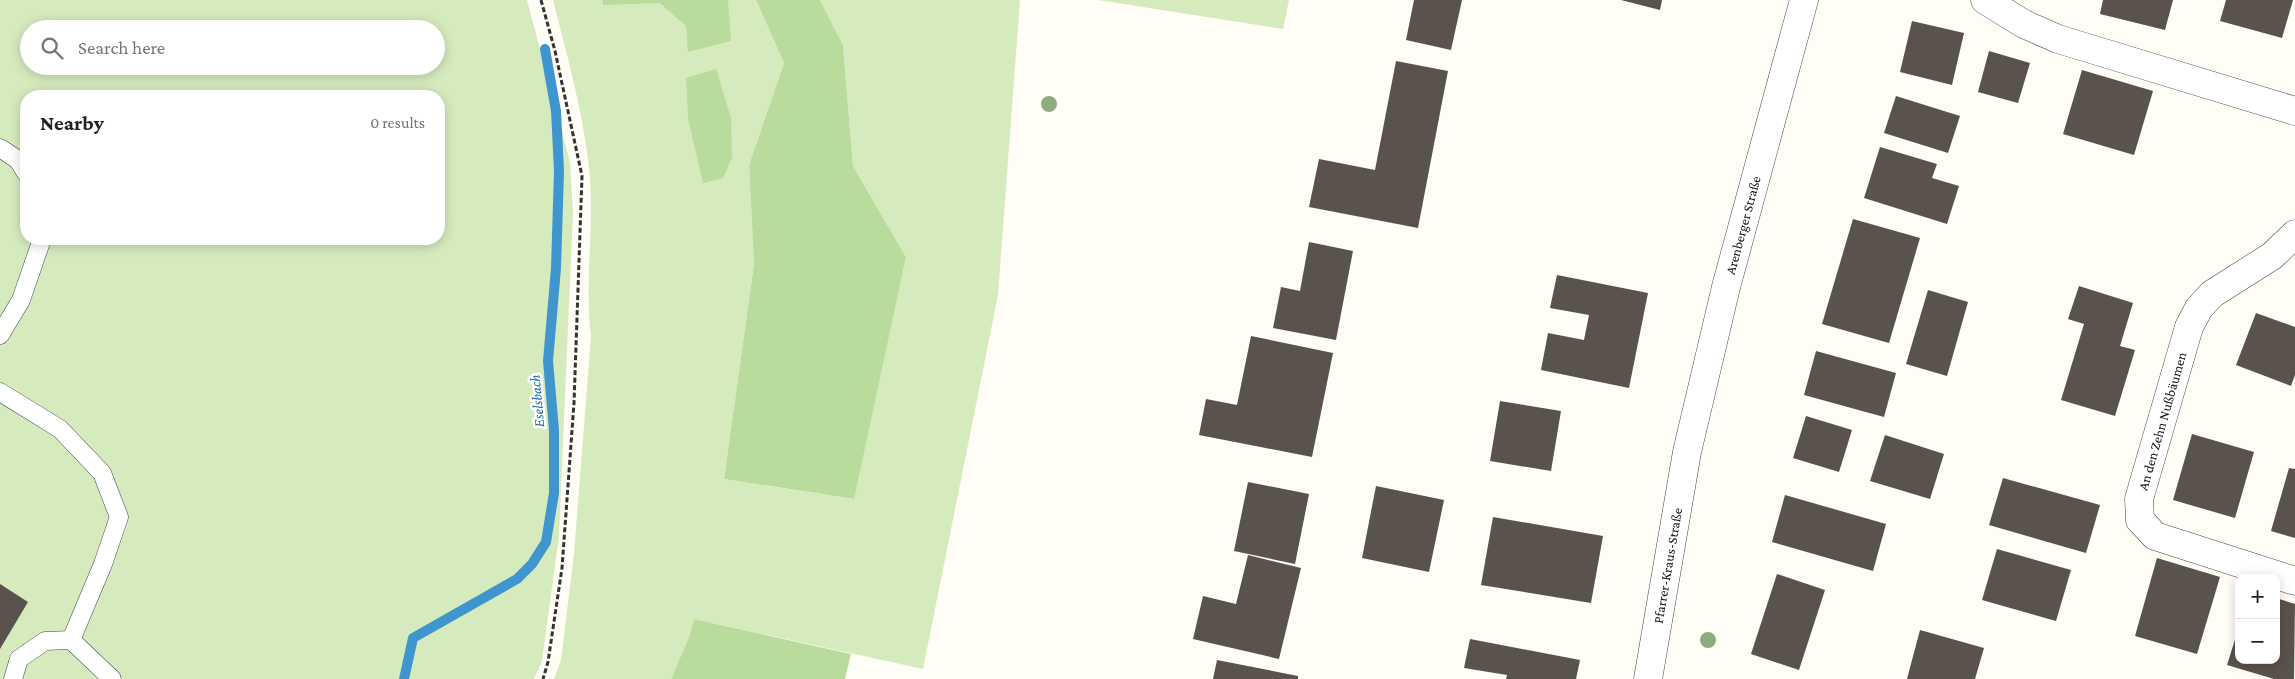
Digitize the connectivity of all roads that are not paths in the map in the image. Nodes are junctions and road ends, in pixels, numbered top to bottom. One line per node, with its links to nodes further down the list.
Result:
1 (1804, 0): 10 (street, Arenberger Straße)
2 (1985, 0): 3 (street)
3 (2295, 111)
4 (0, 148): 5 (lane)
5 (20, 163)
6 (2294, 239): 11 (street, An den Zehn Nußbäumen)
7 (40, 245): 8 (lane)
8 (0, 335)
9 (0, 392): 12 (lane)
10 (1687, 452): 15 (street, Pfarrer-Kraus-Straße)
11 (2295, 581)
12 (71, 640): 13 (lane); 14 (lane)
13 (13, 679)
14 (112, 679)
15 (1648, 679)

